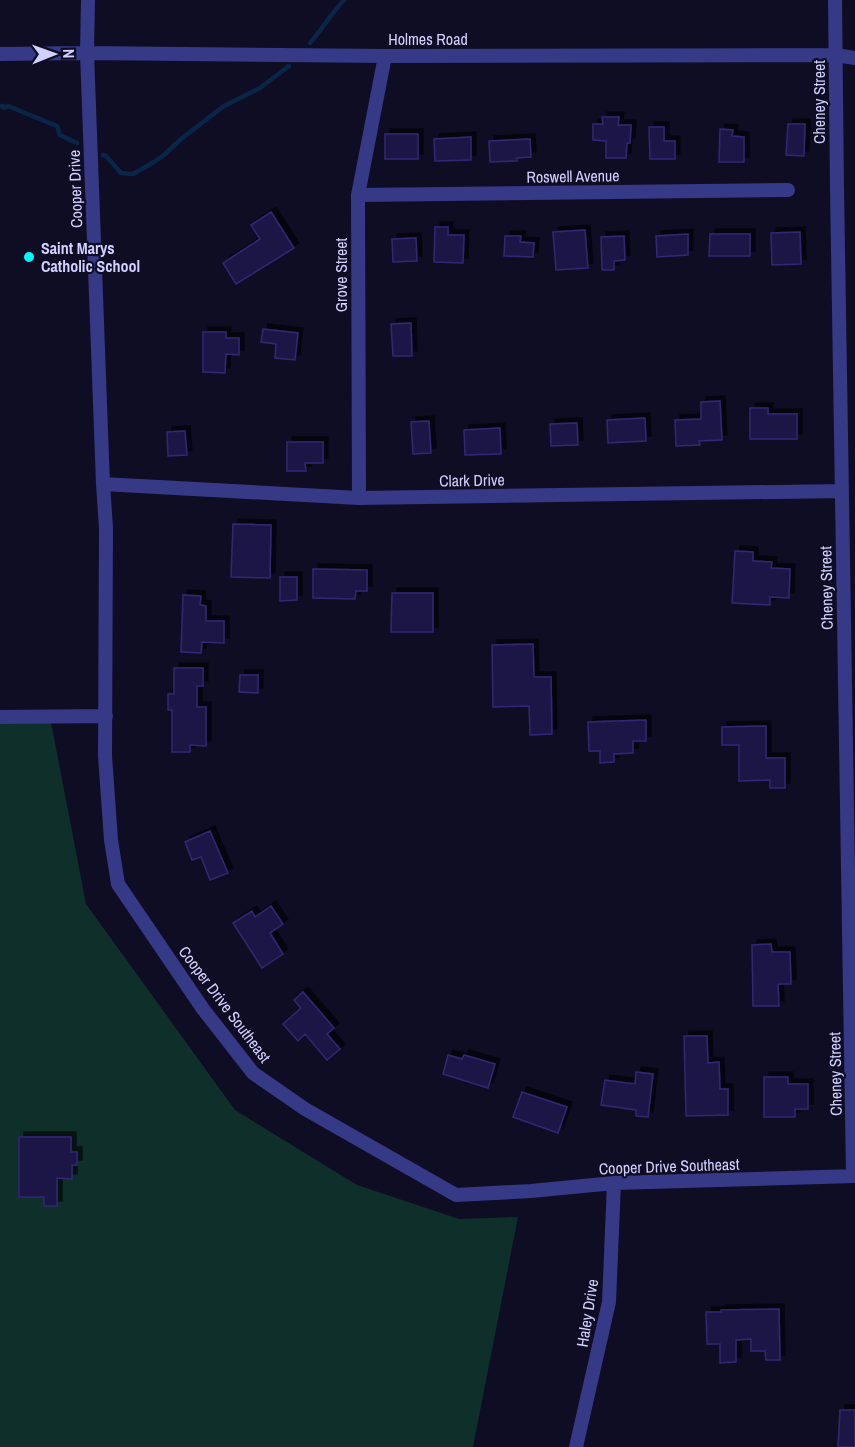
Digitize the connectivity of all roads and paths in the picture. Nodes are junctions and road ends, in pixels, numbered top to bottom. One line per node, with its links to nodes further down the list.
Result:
1 (88, 0): 3 (street, Cooper Drive)
2 (835, 0): 5 (street, Cheney Street)
3 (87, 53): 4 (street, Holmes Road); 6 (street, Holmes Road); 10 (street, Cooper Drive)
4 (0, 54)
5 (836, 55): 6 (street, Holmes Road); 7 (street, Holmes Road); 11 (street, Cheney Street)
6 (385, 56): 9 (street, Grove Street)
7 (855, 58)
8 (788, 190): 9 (street, Roswell Avenue)
9 (357, 195): 12 (street, Grove Street)
10 (103, 484): 12 (street, Clark Drive); 13 (street, Cooper Drive Southeast)
11 (841, 491): 12 (street, Clark Drive); 15 (street, Cheney Street)
12 (359, 498)
13 (106, 716): 14 (street); 16 (street, Cooper Drive Southeast)
14 (0, 717)
15 (854, 1176): 16 (street, Cooper Drive Southeast)
16 (614, 1183): 17 (street, Haley Drive)
17 (576, 1447)

